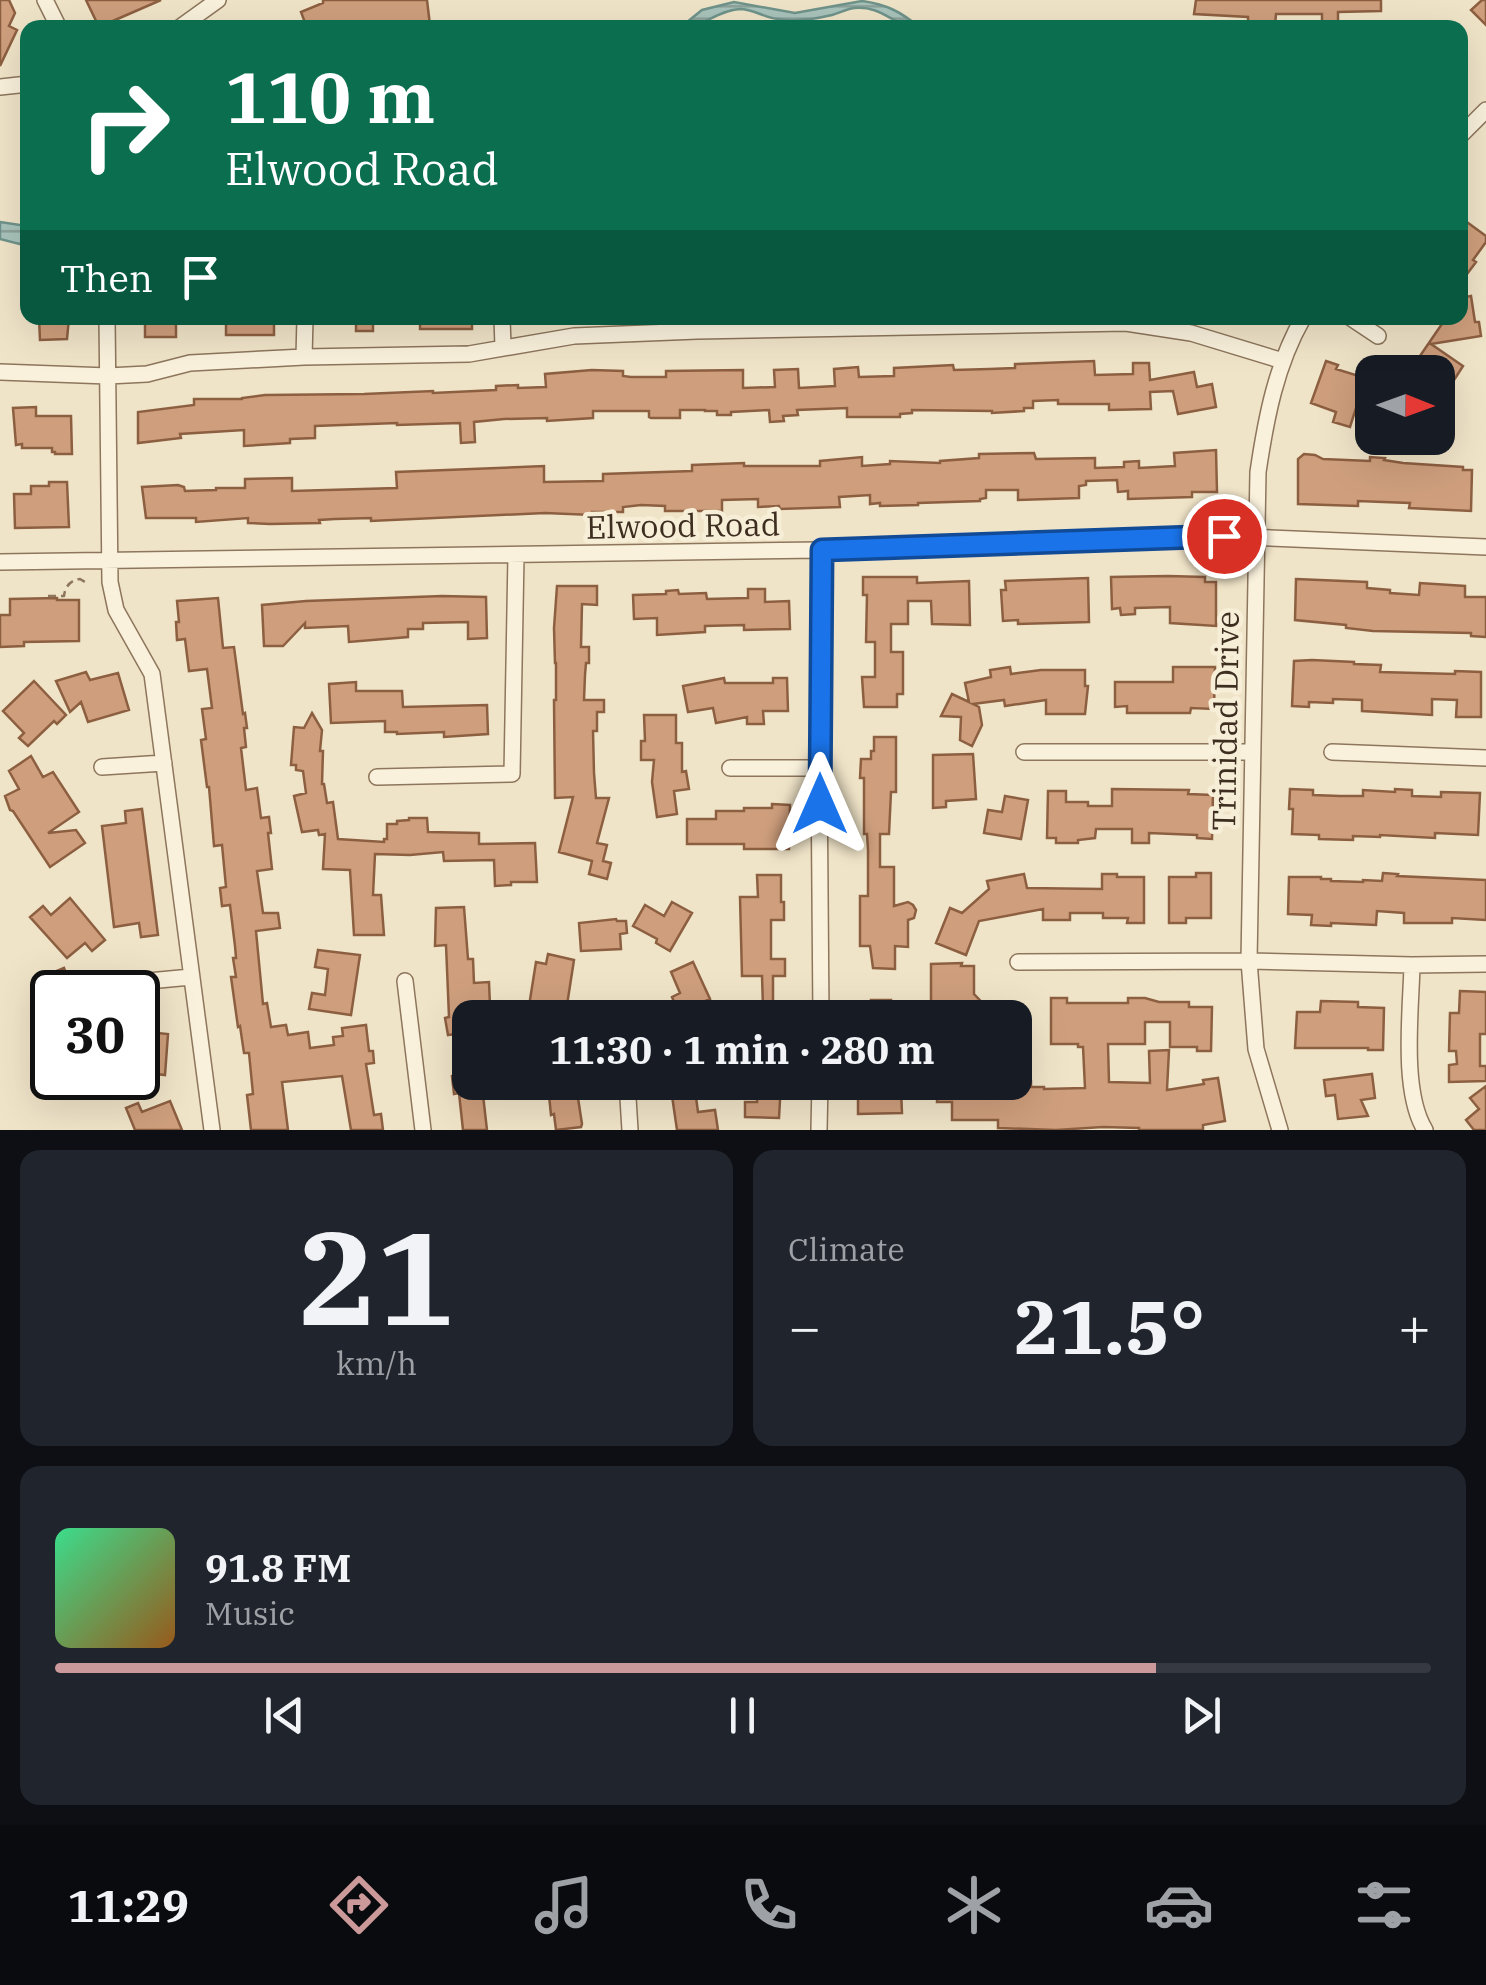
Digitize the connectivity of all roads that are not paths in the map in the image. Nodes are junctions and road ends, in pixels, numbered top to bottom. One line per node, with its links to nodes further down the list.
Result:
1 (218, 0): 2 (street)
2 (190, 20)
3 (1486, 110): 4 (street)
4 (1468, 128)
5 (107, 325): 17 (street)
6 (305, 325): 14 (street)
7 (502, 325): 13 (street)
8 (687, 325): 13 (street)
9 (1151, 325): 15 (street)
10 (1300, 325): 15 (street, Trinidad Drive)
11 (1361, 325): 12 (street)
12 (1378, 336)
13 (503, 347): 14 (street)
14 (304, 357): 17 (street)
15 (1283, 361): 18 (street, Trinidad Drive)
16 (0, 372): 17 (street)
17 (108, 376): 22 (street)
18 (1257, 539): 19 (street, Elwood Road); 20 (street, Elwood Road); 25 (street, Trinidad Drive)
19 (1486, 547)
20 (822, 550): 21 (street, Elwood Road); 31 (street)
21 (516, 555): 22 (street, Elwood Road); 32 (street)
22 (110, 560): 23 (street, Elwood Road); 28 (street)
23 (0, 562)
24 (1024, 752): 25 (street)
25 (1253, 752): 33 (street, Trinidad Drive)
26 (1332, 752): 27 (street)
27 (1486, 758)
28 (164, 762): 29 (street); 37 (street)
29 (102, 767)
30 (730, 768): 31 (street)
31 (820, 768): 40 (street)
32 (376, 777)
33 (1249, 960): 34 (street); 36 (street); 47 (street, Trinidad Drive)
34 (1018, 962)
35 (1486, 964): 36 (street)
36 (1412, 965): 48 (street)
37 (190, 977): 38 (street); 43 (street)
38 (160, 980)
39 (405, 982): 44 (street)
40 (821, 1000)
41 (628, 1100): 45 (street)
42 (820, 1100): 46 (street)
43 (212, 1130)
44 (423, 1130)
45 (630, 1130)
46 (819, 1130)
47 (1280, 1130)
48 (1425, 1130)

